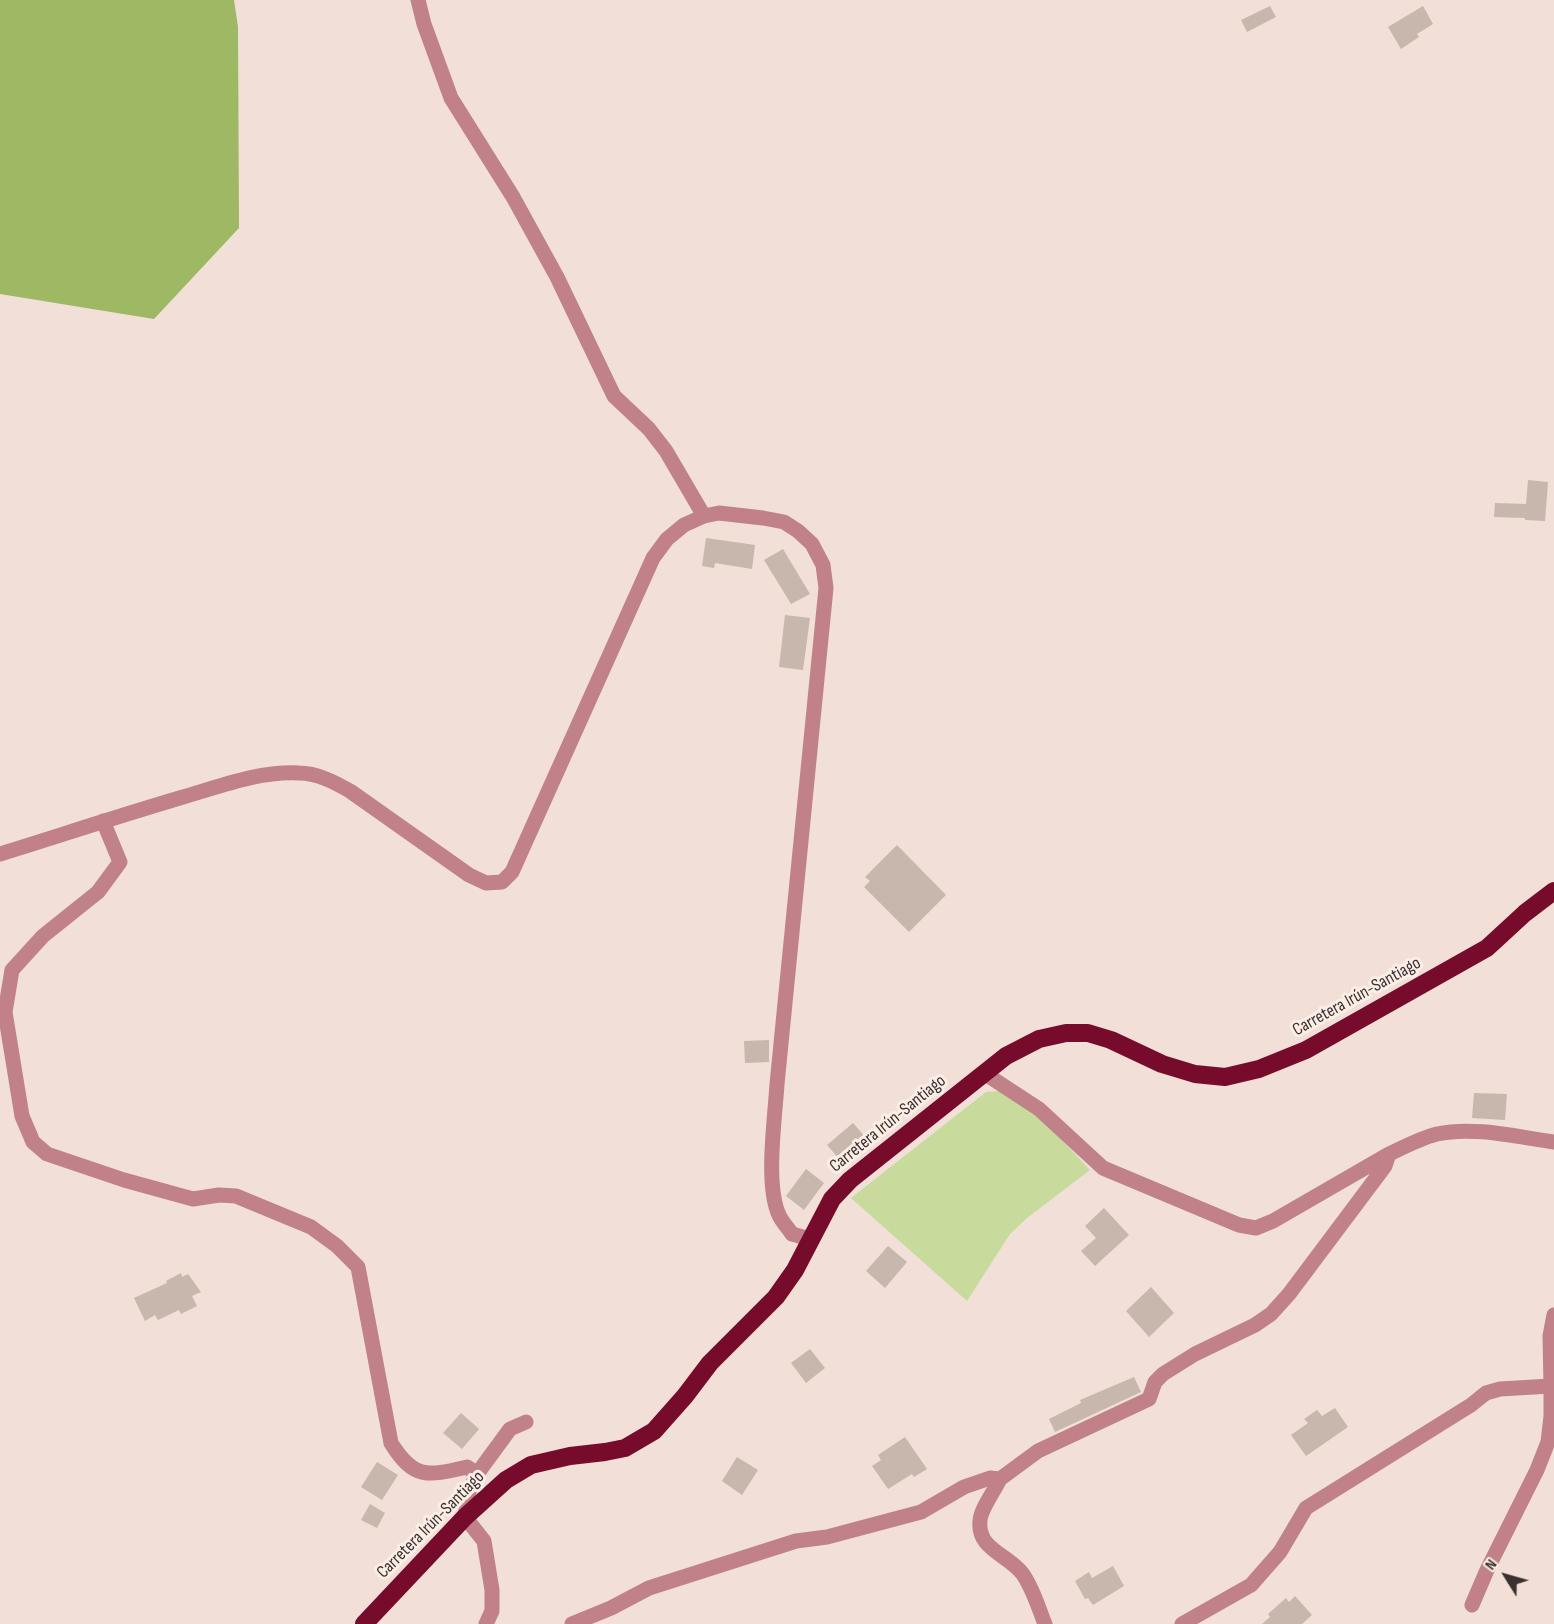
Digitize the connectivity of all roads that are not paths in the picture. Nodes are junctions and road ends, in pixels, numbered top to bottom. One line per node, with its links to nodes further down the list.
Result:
1 (418, 0): 2 (street)
2 (704, 516): 3 (street); 9 (street)
3 (104, 821): 4 (street); 13 (street)
4 (0, 854)
5 (1554, 891): 6 (highway, Carretera Irún-Santiago)
6 (984, 1073): 8 (street); 9 (highway, Carretera Irún-Santiago)
7 (1554, 1142): 8 (street)
8 (1389, 1154): 14 (street)
9 (810, 1239): 15 (highway, Carretera Irún-Santiago)
10 (1554, 1315): 11 (street)
11 (1551, 1386): 16 (street); 21 (street)
12 (526, 1422): 13 (street)
13 (477, 1474): 15 (street)
14 (999, 1479): 19 (street); 20 (street)
15 (465, 1517): 17 (highway, Carretera Irún-Santiago); 18 (street)
16 (1472, 1605)
17 (364, 1624)
18 (486, 1624)
19 (572, 1624)
20 (1045, 1624)
21 (1182, 1624)

